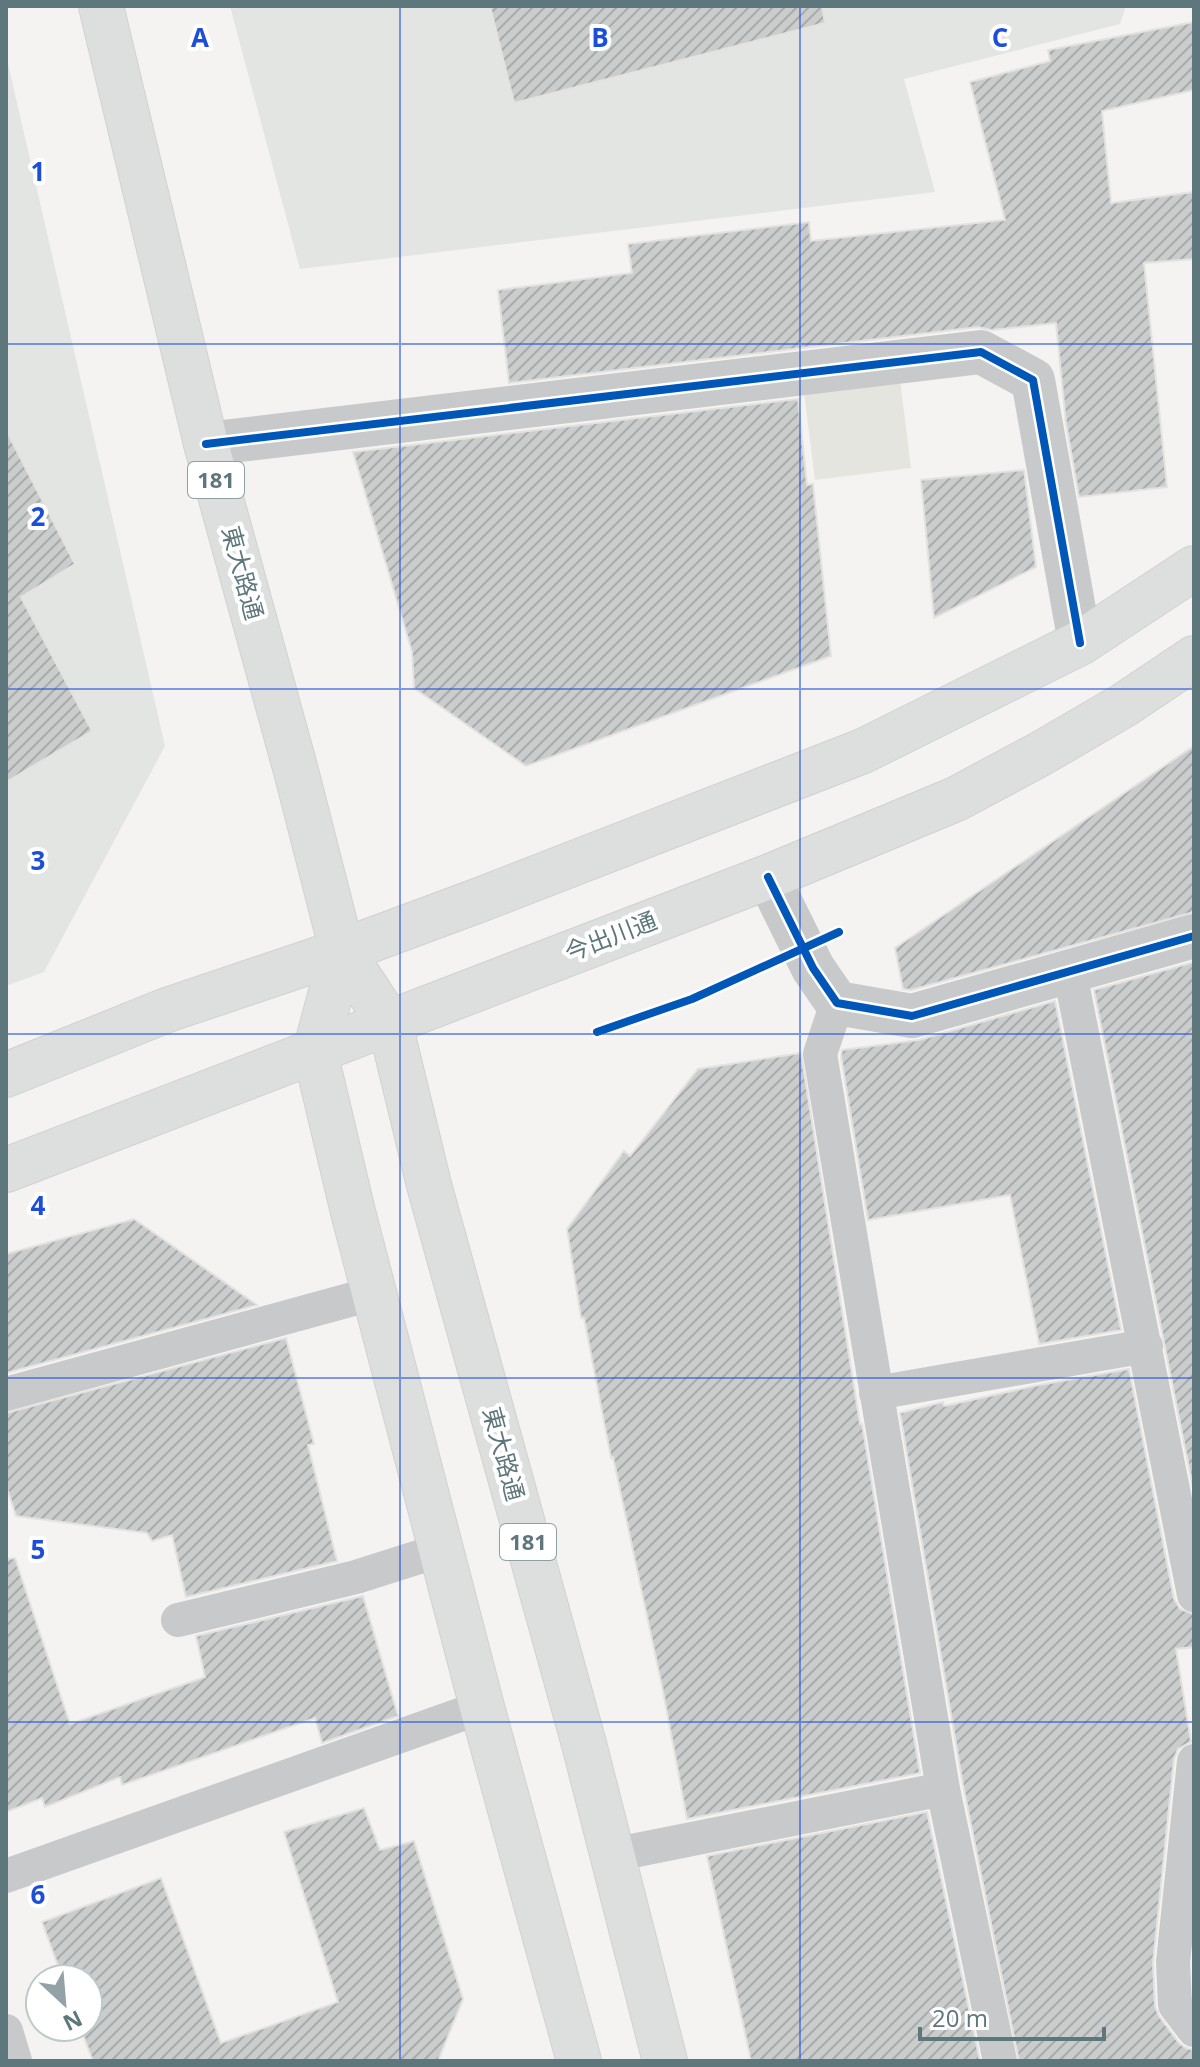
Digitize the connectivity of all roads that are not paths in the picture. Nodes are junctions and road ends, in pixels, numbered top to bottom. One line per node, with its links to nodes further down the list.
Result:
1 (101, 6): 2 (main road, 東大路通 / 181)
2 (206, 444): 4 (street); 8 (main road, 東大路通 / 181)
3 (1194, 568): 4 (main road)
4 (1080, 643): 8 (main road)
5 (1194, 658): 6 (main road, 今出川通)
6 (768, 877): 10 (street); 11 (main road, 今出川通)
7 (1194, 936): 9 (street)
8 (342, 951): 11 (main road, 東大路通 / 181); 12 (main road, 東大路通 / 181); 13 (main road)
9 (1070, 973): 10 (street); 16 (lane)
10 (837, 1003): 17 (lane)
11 (390, 1024): 12 (main road, 今出川通); 25 (main road, 東大路通 / 181)
12 (315, 1052): 14 (main road, 今出川通); 15 (main road, 東大路通 / 181)
13 (6, 1075)
14 (6, 1170)
15 (375, 1293): 18 (lane); 19 (main road, 東大路通 / 181)
16 (1146, 1346): 17 (lane); 20 (lane)
17 (876, 1393): 24 (lane)
18 (6, 1394)
19 (441, 1550): 21 (lane); 22 (main road, 東大路通 / 181)
20 (1194, 1595)
21 (178, 1620)
22 (482, 1707): 26 (lane); 30 (main road, 東大路通 / 181)
23 (1194, 1761): 27 (lane)
24 (943, 1789): 25 (lane); 32 (lane)
25 (612, 1855): 31 (main road, 東大路通 / 181)
26 (6, 1876)
27 (1194, 2030)
28 (6, 2031): 29 (lane)
29 (15, 2061)
30 (579, 2061)
31 (665, 2061)
32 (1000, 2061)

